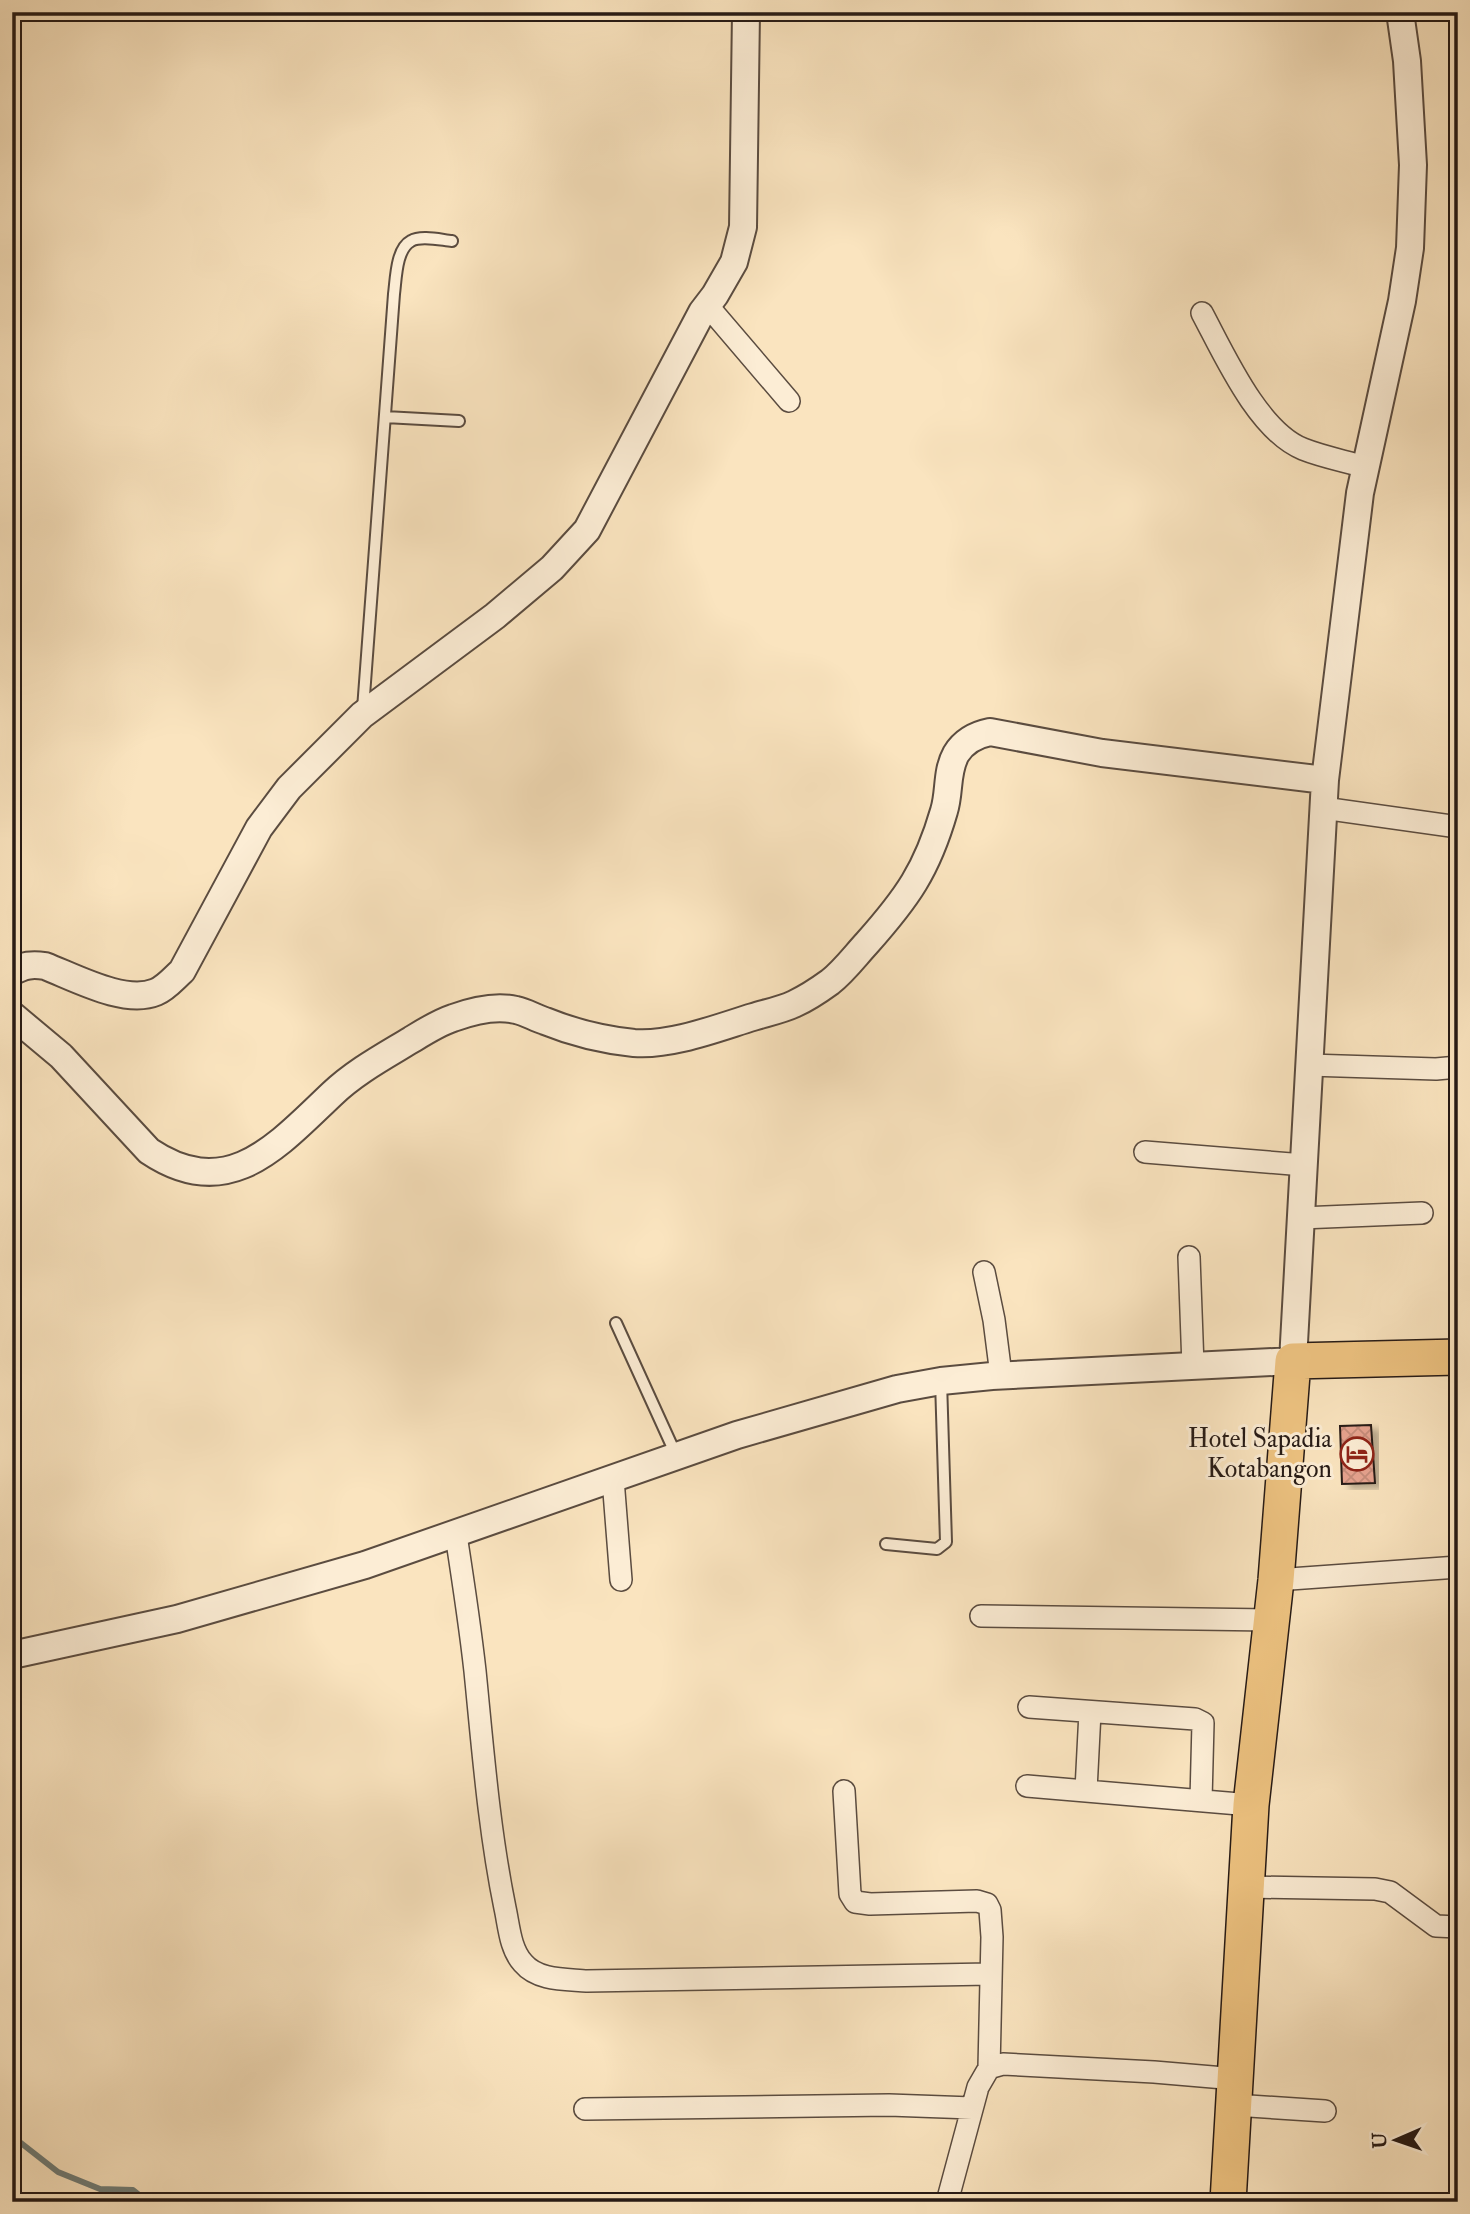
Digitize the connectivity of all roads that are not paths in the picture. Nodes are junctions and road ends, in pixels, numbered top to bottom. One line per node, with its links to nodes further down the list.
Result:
1 (746, 12): 4 (street)
2 (1400, 12): 9 (street)
3 (452, 241): 7 (lane)
4 (707, 306): 6 (street); 10 (street)
5 (1202, 313): 9 (street)
6 (789, 401)
7 (385, 418): 8 (lane); 10 (lane)
8 (459, 421)
9 (1365, 467): 11 (street)
10 (362, 715): 14 (street)
11 (1325, 780): 12 (street); 15 (street)
12 (1323, 808): 13 (street); 16 (street)
13 (1458, 827)
14 (12, 972)
15 (12, 1015)
16 (1309, 1065): 17 (street); 19 (street)
17 (1458, 1067)
18 (1145, 1152): 19 (street)
19 (1304, 1165): 21 (street)
20 (1422, 1213): 21 (street)
21 (1301, 1218): 26 (street)
22 (1189, 1257): 27 (street)
23 (984, 1272): 28 (street)
24 (616, 1323): 30 (lane)
25 (1458, 1357): 26 (highway)
26 (1293, 1361): 27 (street); 36 (highway)
27 (1193, 1366): 28 (street)
28 (1001, 1375): 29 (street)
29 (941, 1381): 30 (street); 33 (lane)
30 (677, 1457): 31 (street)
31 (613, 1479): 32 (street); 35 (street)
32 (456, 1535): 39 (street); 49 (street)
33 (886, 1544)
34 (1458, 1567): 36 (street)
35 (621, 1580)
36 (1276, 1580): 38 (highway)
37 (981, 1616): 38 (street)
38 (1270, 1620): 46 (highway)
39 (12, 1655)
40 (1029, 1707): 41 (street)
41 (1090, 1712): 43 (street); 45 (street)
42 (1027, 1786): 43 (street)
43 (1086, 1790): 45 (street)
44 (844, 1791): 49 (street)
45 (1202, 1800): 46 (street)
46 (1251, 1805): 47 (highway)
47 (1246, 1887): 48 (street); 51 (highway)
48 (1458, 1927)
49 (990, 1974): 50 (street)
50 (989, 2068): 51 (street); 52 (street)
51 (1235, 2092): 54 (street); 56 (highway)
52 (972, 2108): 53 (street); 55 (street)
53 (586, 2109)
54 (1325, 2111)
55 (947, 2202)
56 (1228, 2202)

